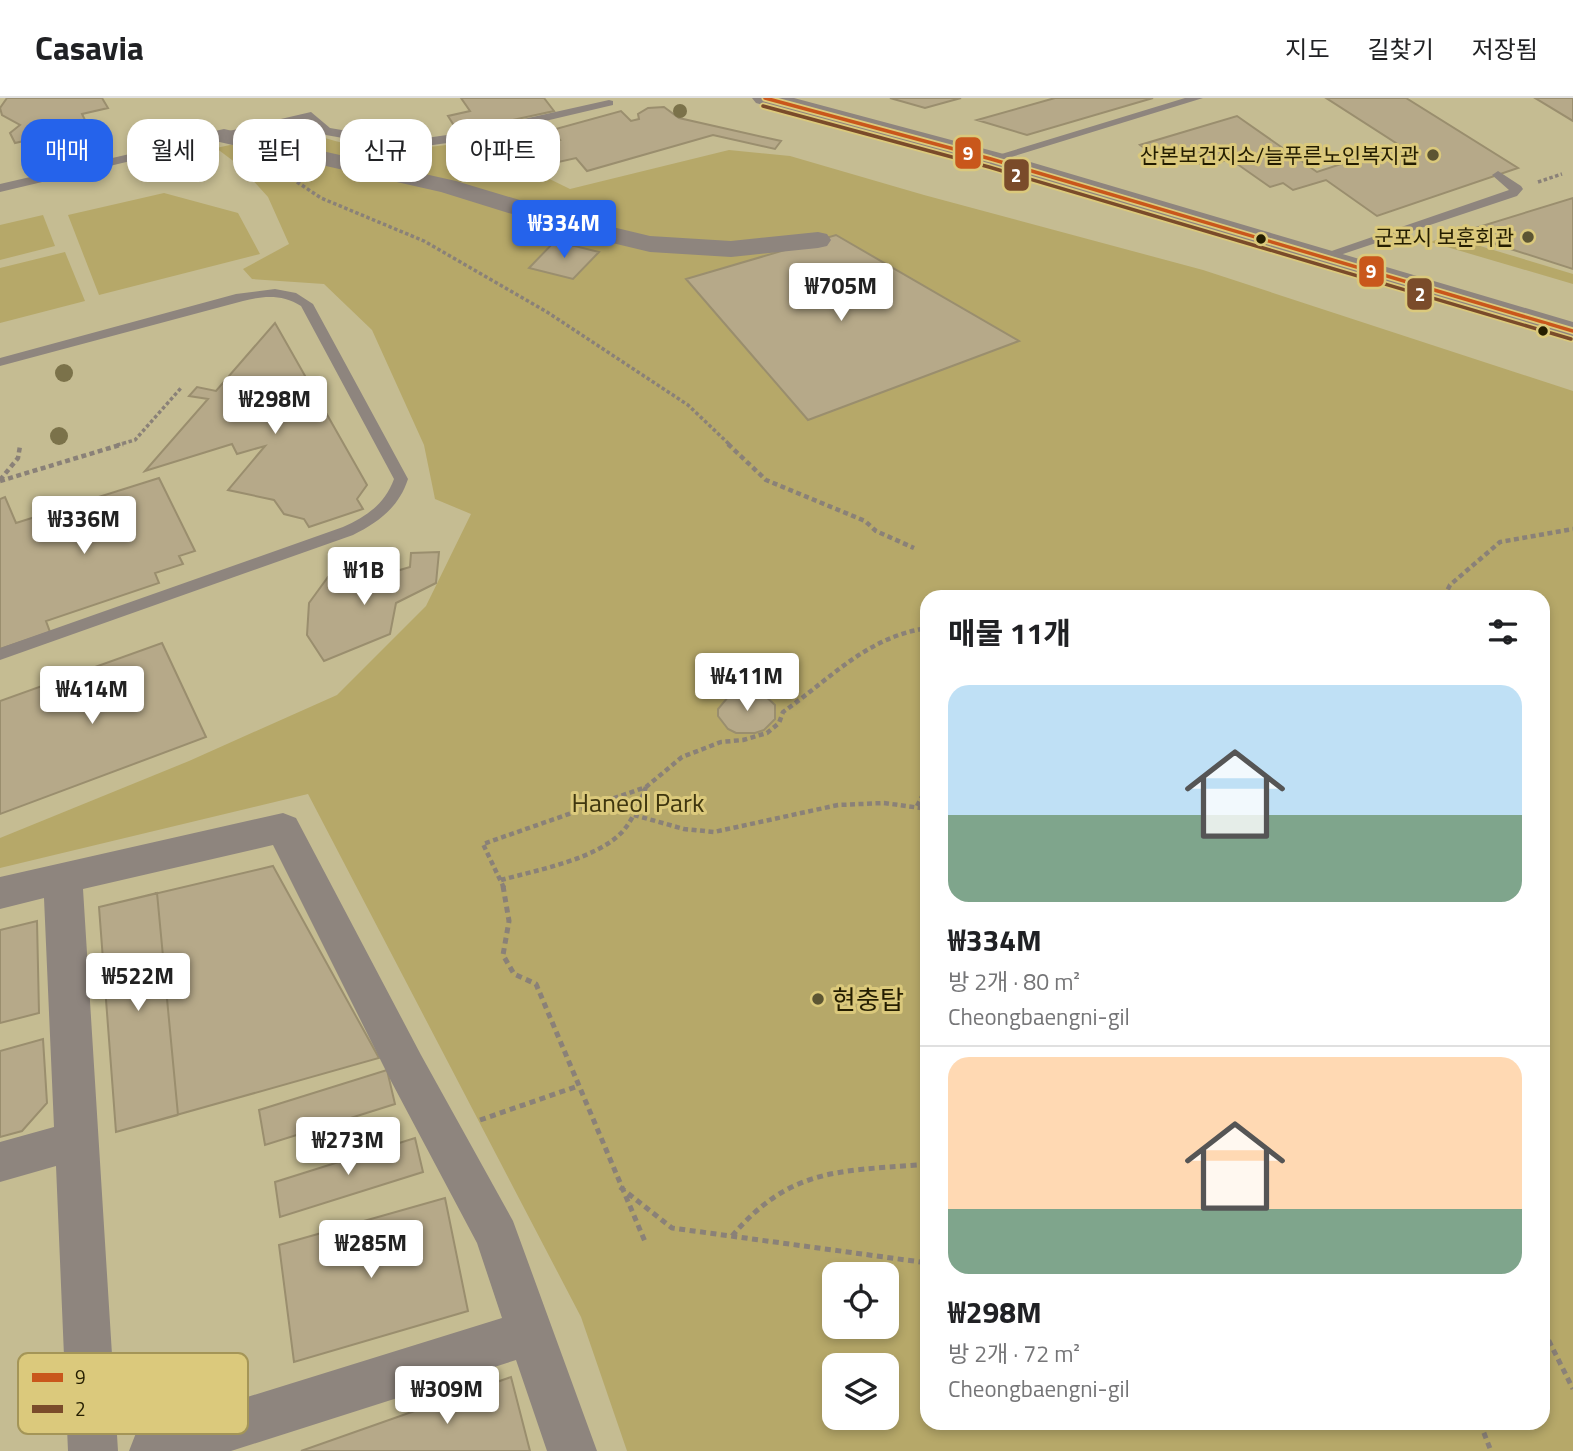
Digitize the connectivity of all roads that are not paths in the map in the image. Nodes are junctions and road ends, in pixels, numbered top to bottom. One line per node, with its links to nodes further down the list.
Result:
1 (765, 98): 5 (street)
2 (1197, 98): 5 (lane)
3 (609, 103): 4 (lane)
4 (224, 136): 7 (lane); 8 (street)
5 (991, 159): 9 (street)
6 (1498, 175): 9 (lane)
7 (0, 188)
8 (818, 240)
9 (1322, 256): 10 (street)
10 (1573, 331)
11 (0, 362): 12 (lane)
12 (0, 654)
13 (63, 878): 14 (street); 15 (street); 17 (street)
14 (0, 893)
15 (77, 1140): 16 (street); 18 (street)
16 (0, 1162)
17 (531, 1332): 19 (street); 22 (street)
18 (88, 1353)
19 (248, 1421)
20 (208, 1434): 21 (street)
21 (154, 1451)
22 (572, 1451)

